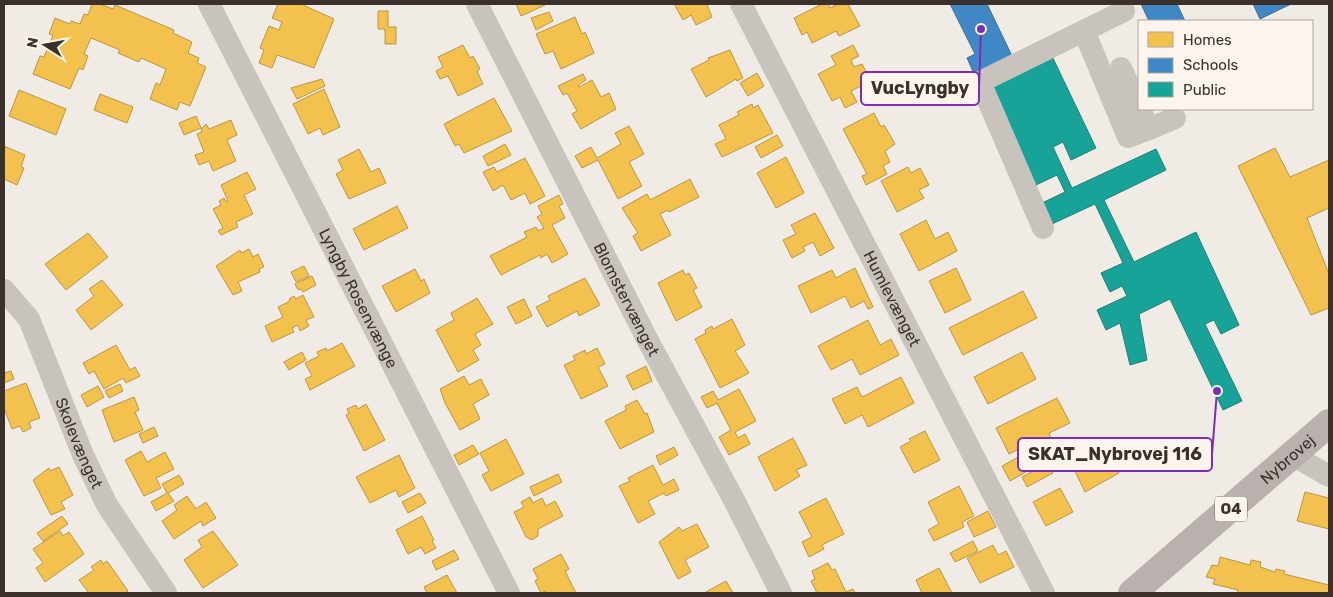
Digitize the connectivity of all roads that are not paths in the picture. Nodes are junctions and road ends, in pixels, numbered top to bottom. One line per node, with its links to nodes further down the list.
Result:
1 (209, 4): 16 (street, Lyngby Rosenvænge)
2 (477, 4): 17 (street, Blomstervænget)
3 (741, 4): 18 (street, Humlevænget)
4 (1124, 11): 5 (street)
5 (1084, 31): 8 (street); 10 (street)
6 (1121, 68): 7 (street)
7 (1138, 104)
8 (1143, 115): 9 (street)
9 (1175, 118)
10 (1043, 228)
11 (4, 290): 15 (street, Skolevænget)
12 (1329, 423): 13 (main road, Nybrovej / O4)
13 (1294, 456): 14 (street); 19 (main road, Nybrovej / O4)
14 (1329, 476)
15 (166, 593)
16 (509, 593)
17 (780, 593)
18 (1044, 593)
19 (1132, 593)

